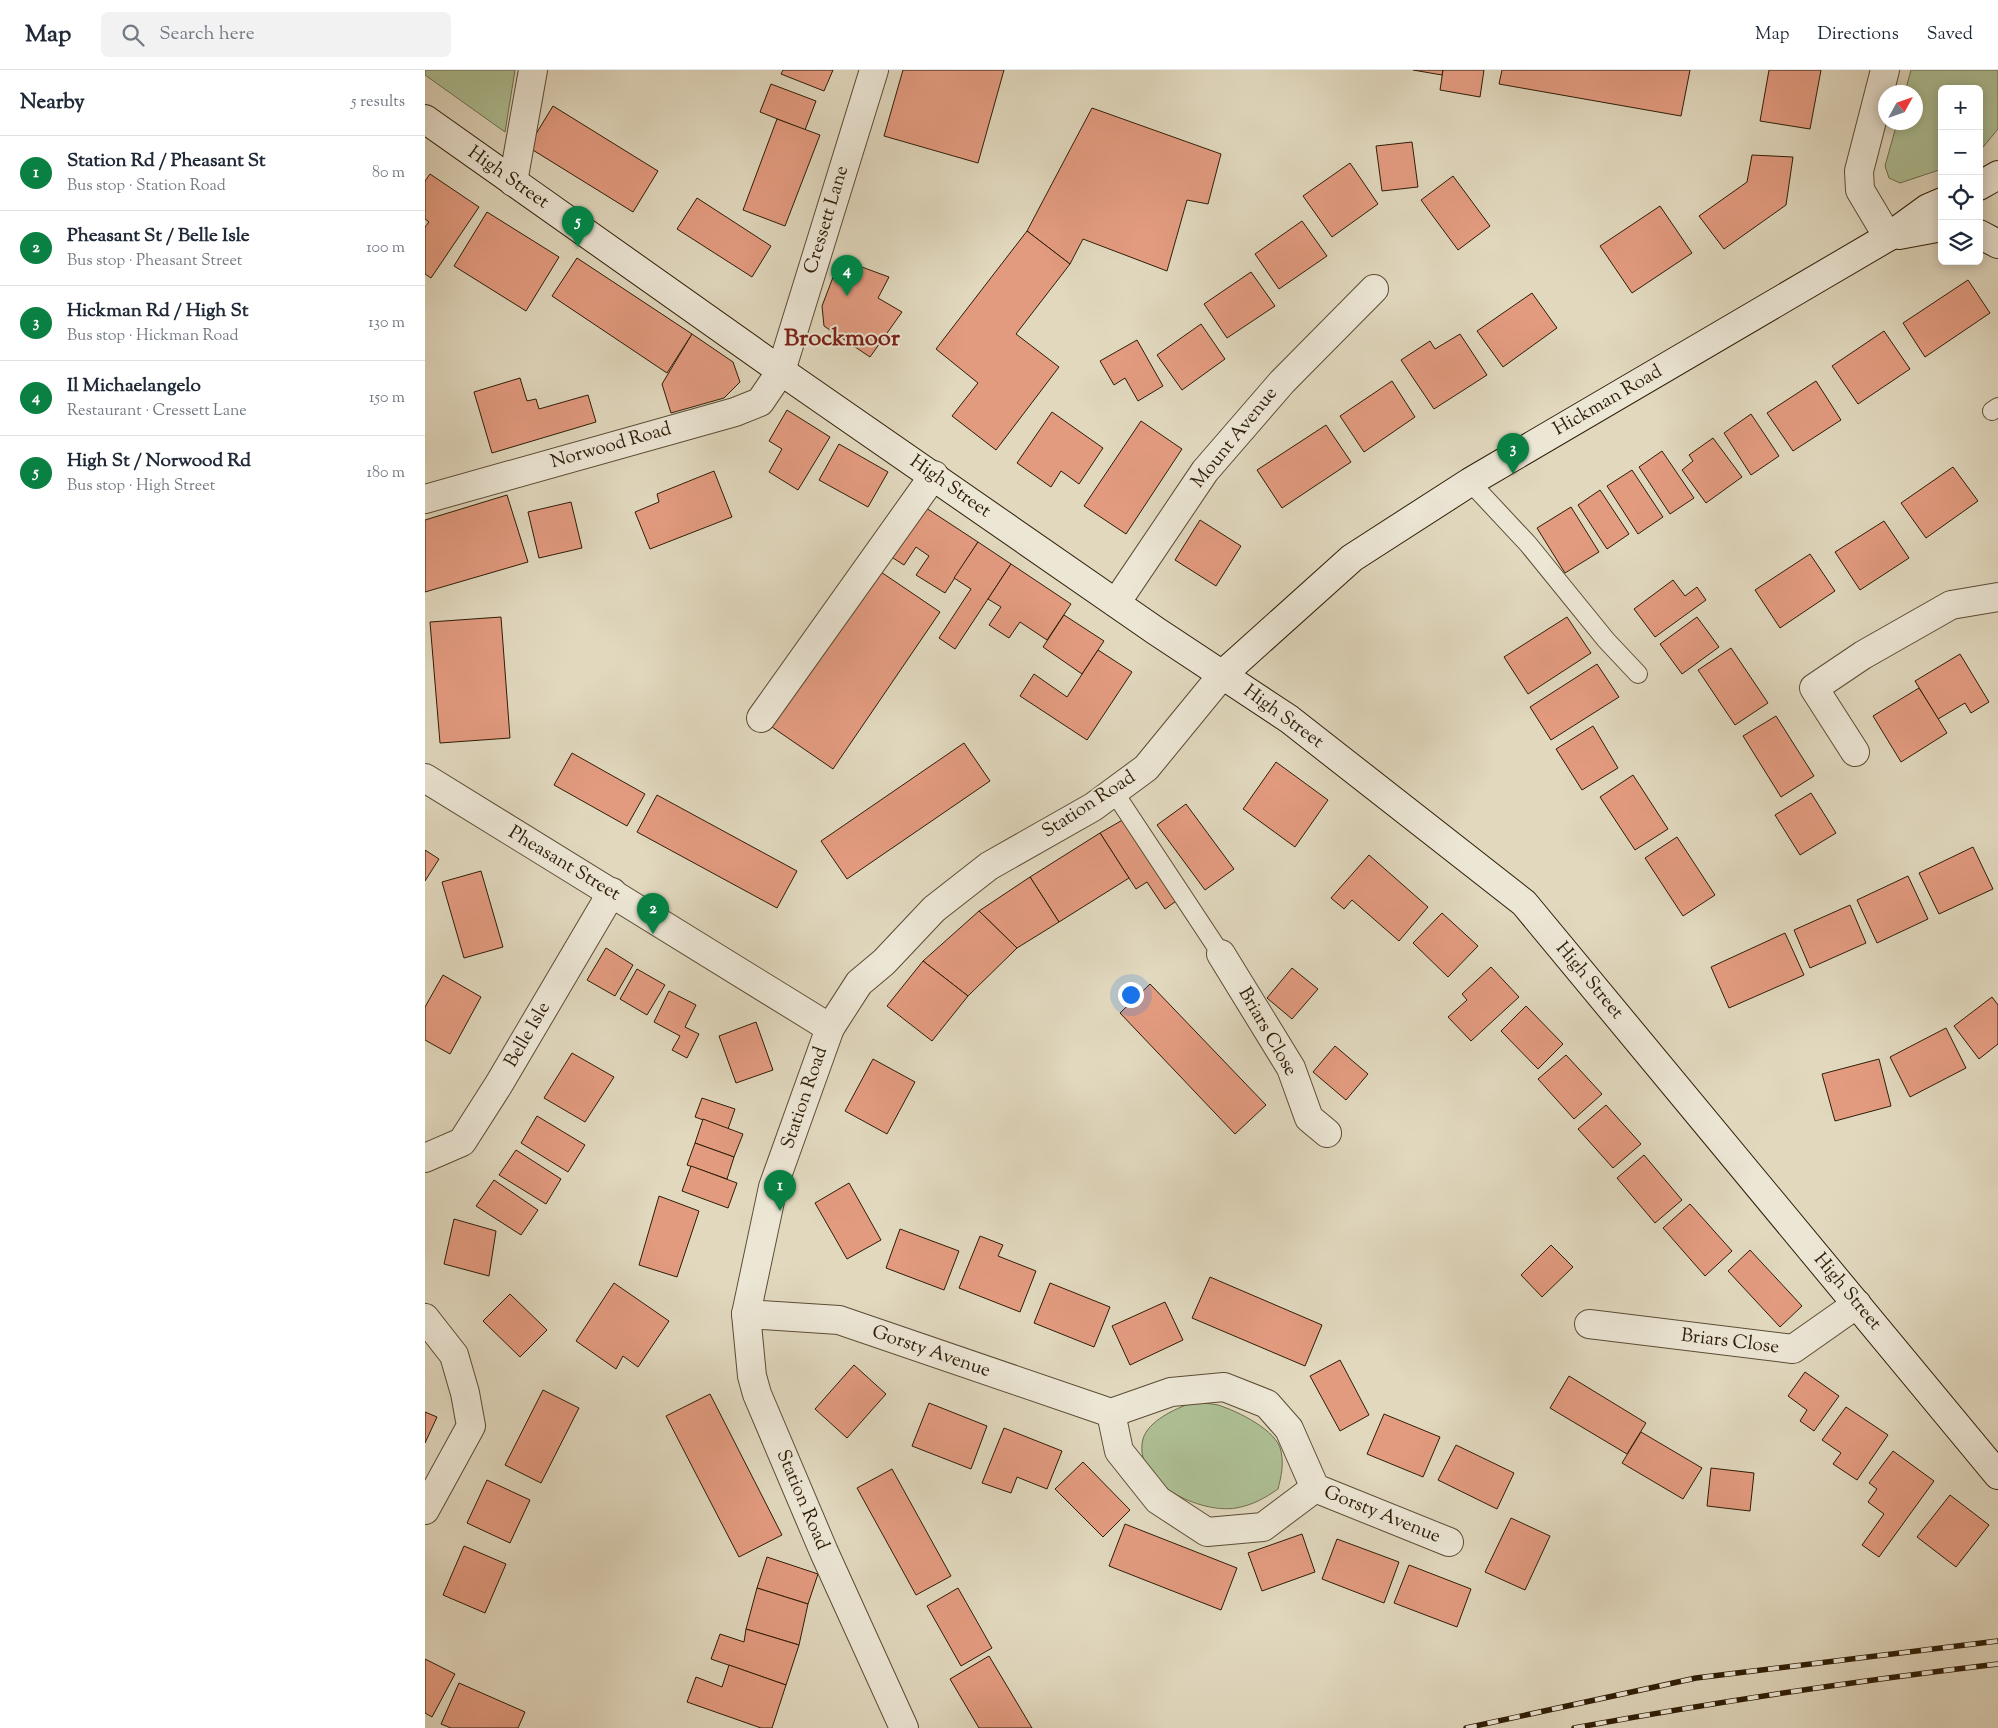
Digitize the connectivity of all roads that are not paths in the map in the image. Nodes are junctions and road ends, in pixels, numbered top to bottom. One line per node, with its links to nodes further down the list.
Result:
1 (533, 70): 6 (street)
2 (874, 70): 18 (street, Cressett Lane)
3 (1885, 70): 15 (street)
4 (425, 119): 6 (street, High Street)
5 (1998, 175): 7 (street)
6 (513, 182): 18 (street, High Street)
7 (1983, 184)
8 (1998, 188): 9 (street)
9 (1983, 190)
10 (1938, 204): 15 (street, Hickman Road)
11 (1938, 228): 15 (street, Hickman Road)
12 (1998, 232): 13 (street)
13 (1983, 233)
14 (1983, 235): 16 (street)
15 (1887, 237): 20 (street, Hickman Road)
16 (1998, 244)
17 (1374, 289): 23 (street, Mount Avenue)
18 (781, 371): 19 (street, High Street); 21 (street, Norwood Road)
19 (933, 475): 23 (street, High Street); 26 (street)
20 (1470, 482): 24 (street, Hickman Road); 25 (lane)
21 (425, 499)
22 (1998, 597): 27 (street)
23 (1116, 603): 24 (street, High Street)
24 (1223, 674): 29 (street, Station Road); 35 (street, High Street)
25 (1638, 674)
26 (761, 718)
27 (1855, 752)
28 (425, 778): 30 (street, Pheasant Street)
29 (1114, 792): 31 (lane); 32 (street, Station Road)
30 (612, 892): 32 (street, Pheasant Street); 34 (street, Belle Isle)
31 (1221, 954): 33 (street, Briars Close)
32 (830, 1028): 36 (street, Station Road)
33 (1327, 1133)
34 (425, 1158)
35 (1857, 1304): 38 (street, Briars Close); 40 (street, High Street)
36 (746, 1314): 39 (street, Gorsty Avenue); 44 (street, Station Road)
37 (425, 1318): 42 (street)
38 (1589, 1324)
39 (1111, 1413): 41 (street, Gorsty Avenue); 41 (street, Gorsty Avenue)
40 (1998, 1475)
41 (1315, 1488): 43 (street, Gorsty Avenue)
42 (425, 1510)
43 (1449, 1542)
44 (903, 1728)

